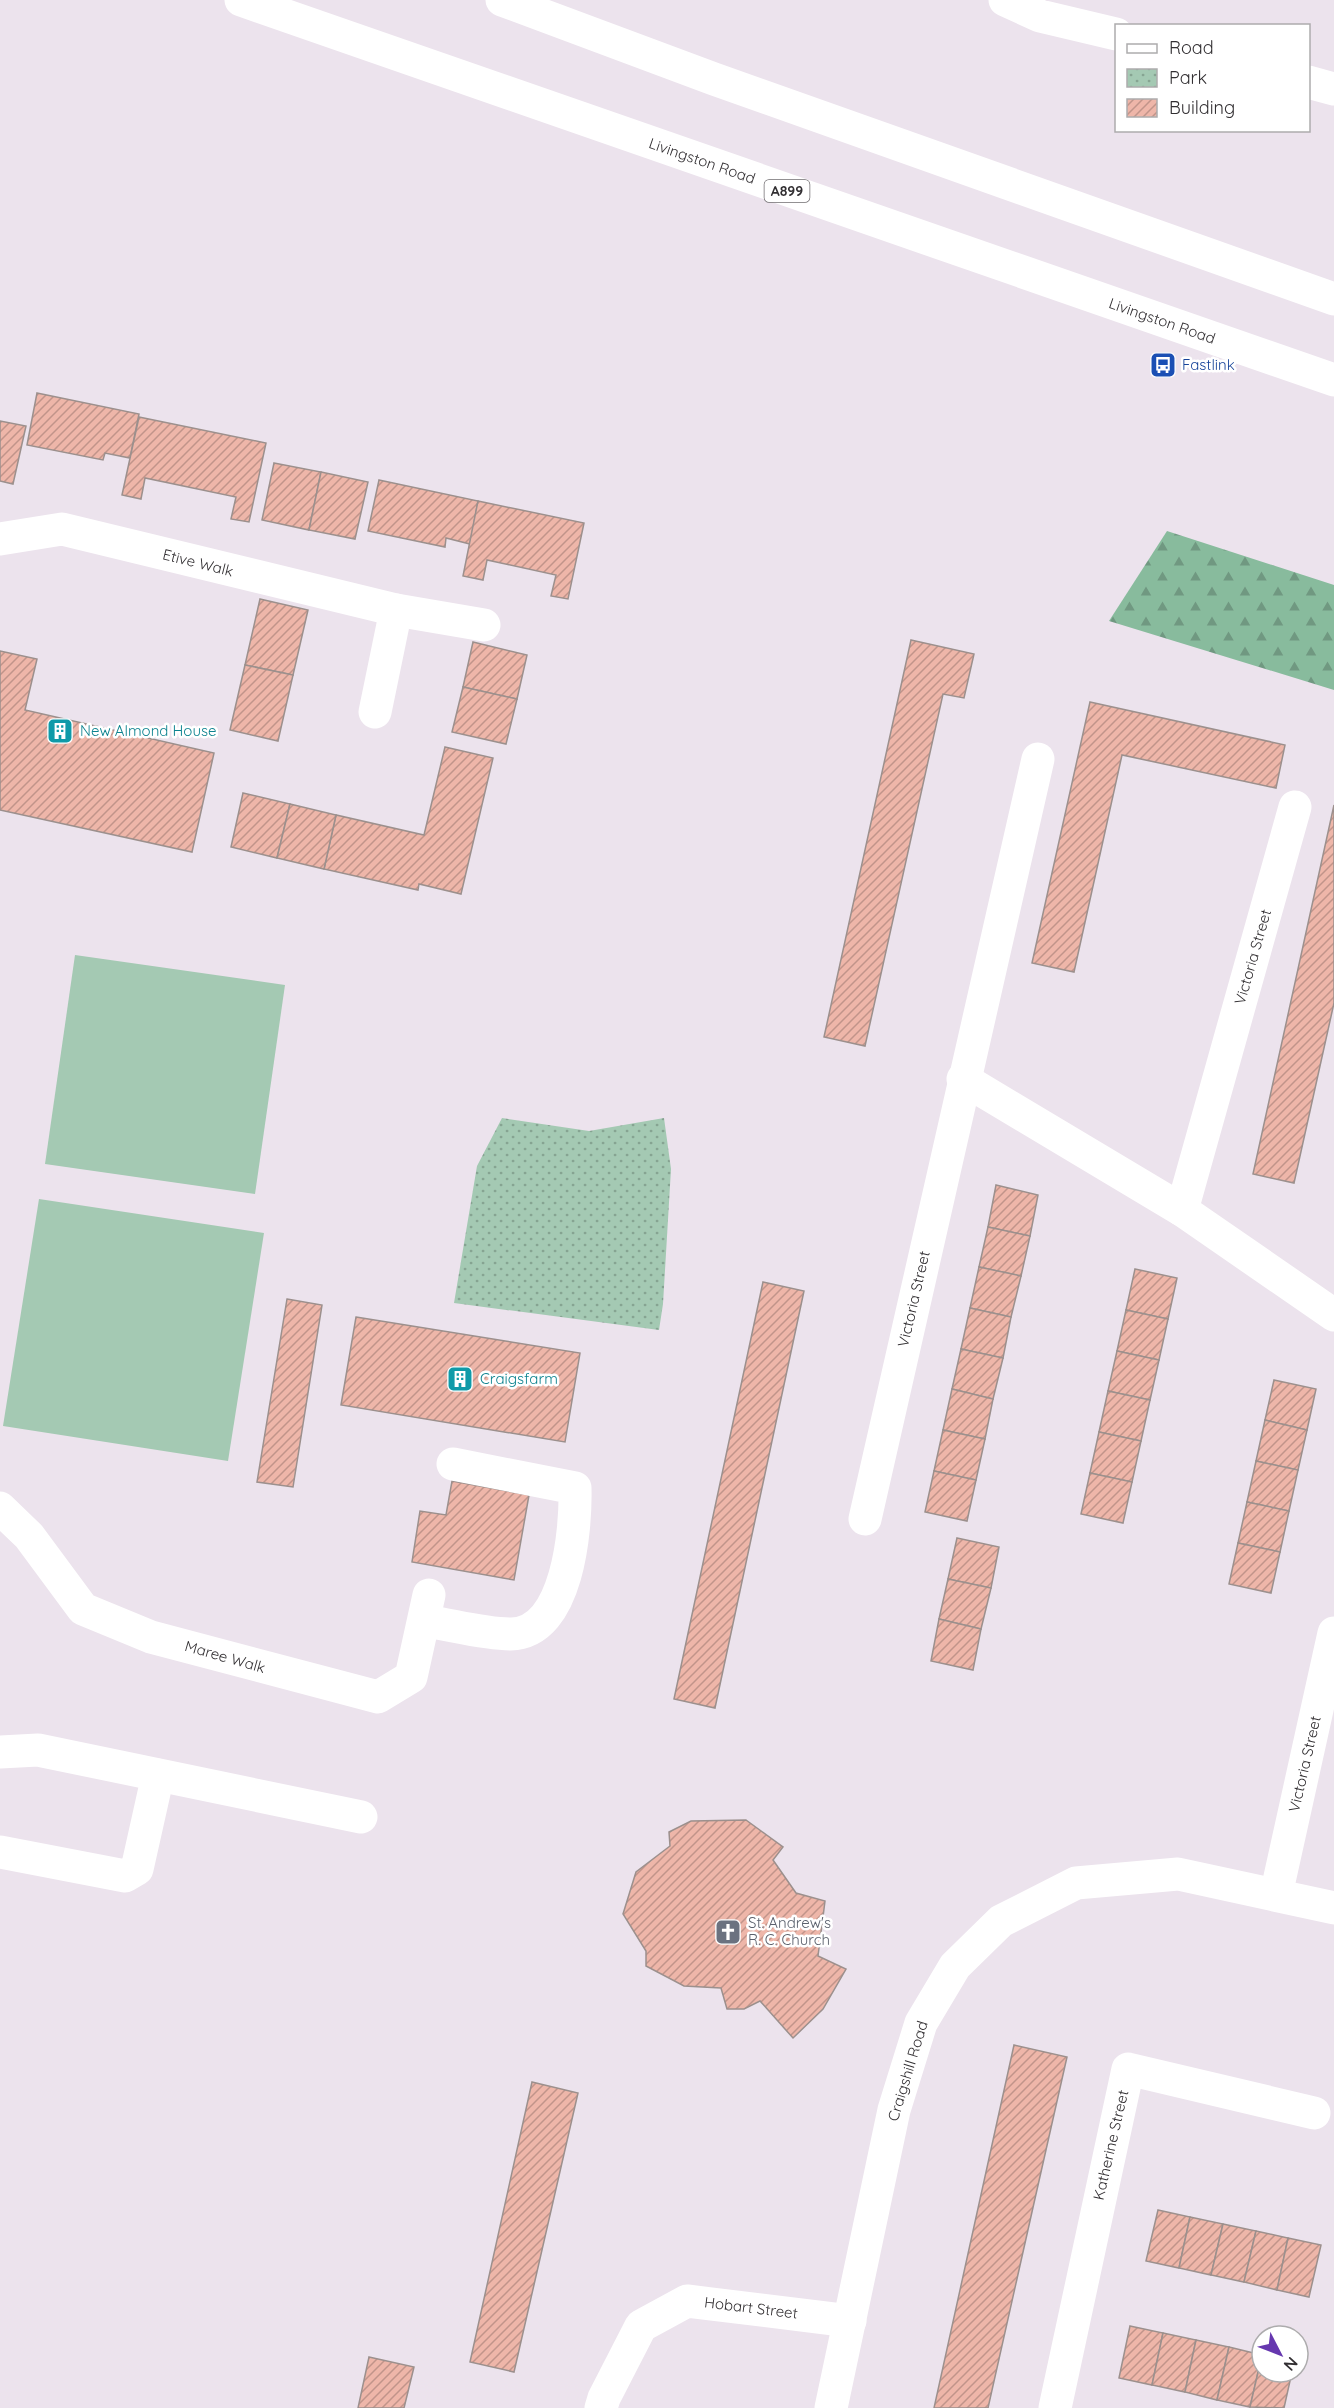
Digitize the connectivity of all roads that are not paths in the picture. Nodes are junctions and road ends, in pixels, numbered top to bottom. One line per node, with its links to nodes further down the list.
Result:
1 (241, 0): 8 (street, Livingston Road / A899)
2 (502, 0): 7 (street)
3 (1005, 0): 4 (street)
4 (1115, 33)
5 (1310, 82): 6 (street)
6 (1334, 89)
7 (1334, 299)
8 (1334, 380)
9 (0, 539): 10 (street, Etive Walk)
10 (396, 610): 11 (street, Etive Walk); 12 (street)
11 (484, 626)
12 (375, 712)
13 (1038, 759): 15 (street, Victoria Street)
14 (1295, 807): 16 (street, Victoria Street)
15 (963, 1079): 16 (street); 20 (street, Victoria Street)
16 (1182, 1210): 17 (street)
17 (1334, 1315)
18 (453, 1464): 19 (street, Maree Walk)
19 (0, 1508)
20 (865, 1519)
21 (1334, 1633): 26 (street, Victoria Street)
22 (0, 1752): 23 (street)
23 (158, 1775): 24 (street); 25 (street)
24 (361, 1817)
25 (0, 1852)
26 (1276, 1895): 27 (street, Craigshill Road); 29 (street, Craigshill Road)
27 (1334, 1908)
28 (1314, 2113): 32 (street, Katherine Street)
29 (850, 2321): 30 (street, Hobart Street); 31 (street, Craigshill Road)
30 (601, 2408)
31 (831, 2408)
32 (1055, 2408)

